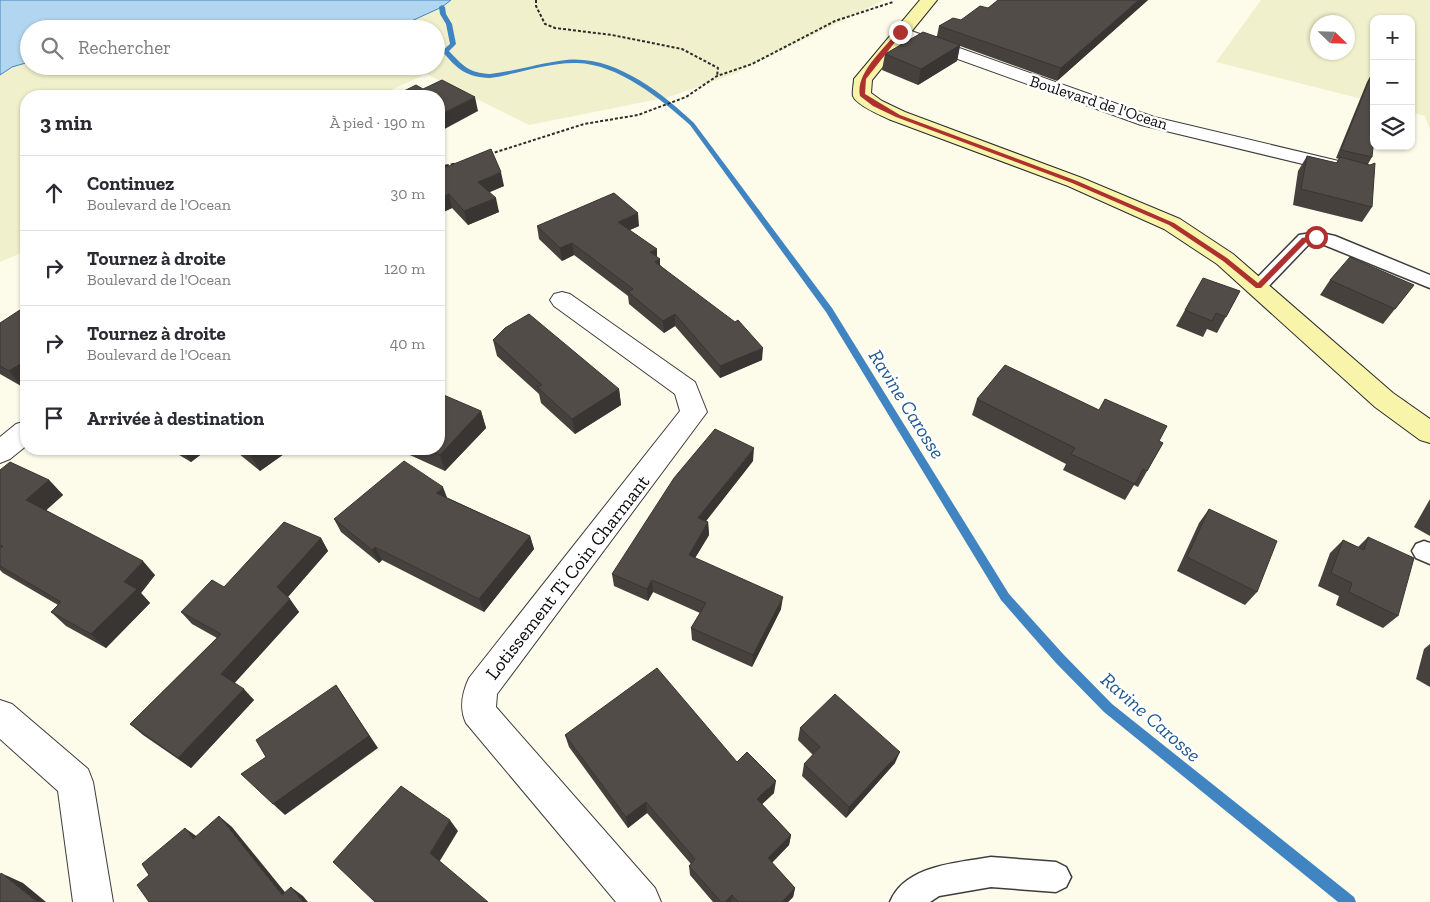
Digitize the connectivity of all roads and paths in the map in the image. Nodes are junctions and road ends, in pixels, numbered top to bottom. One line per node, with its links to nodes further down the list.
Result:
1 (536, 0): 5 (path)
2 (899, 0): 5 (path)
3 (929, 0): 4 (street)
4 (900, 32): 9 (street, Boulevard de l'Ocean); 11 (street)
5 (717, 76): 6 (path)
6 (486, 155)
7 (458, 163): 8 (path)
8 (445, 166)
9 (1361, 172)
10 (1430, 282): 11 (lane)
11 (1258, 286): 13 (street)
12 (562, 300): 19 (street, Lotissement Ti Coin Charmant)
13 (1430, 433)
14 (20, 436): 15 (street)
15 (0, 452)
16 (0, 716): 18 (street)
17 (1056, 877): 20 (lane)
18 (93, 902)
19 (641, 902)
20 (905, 902)

